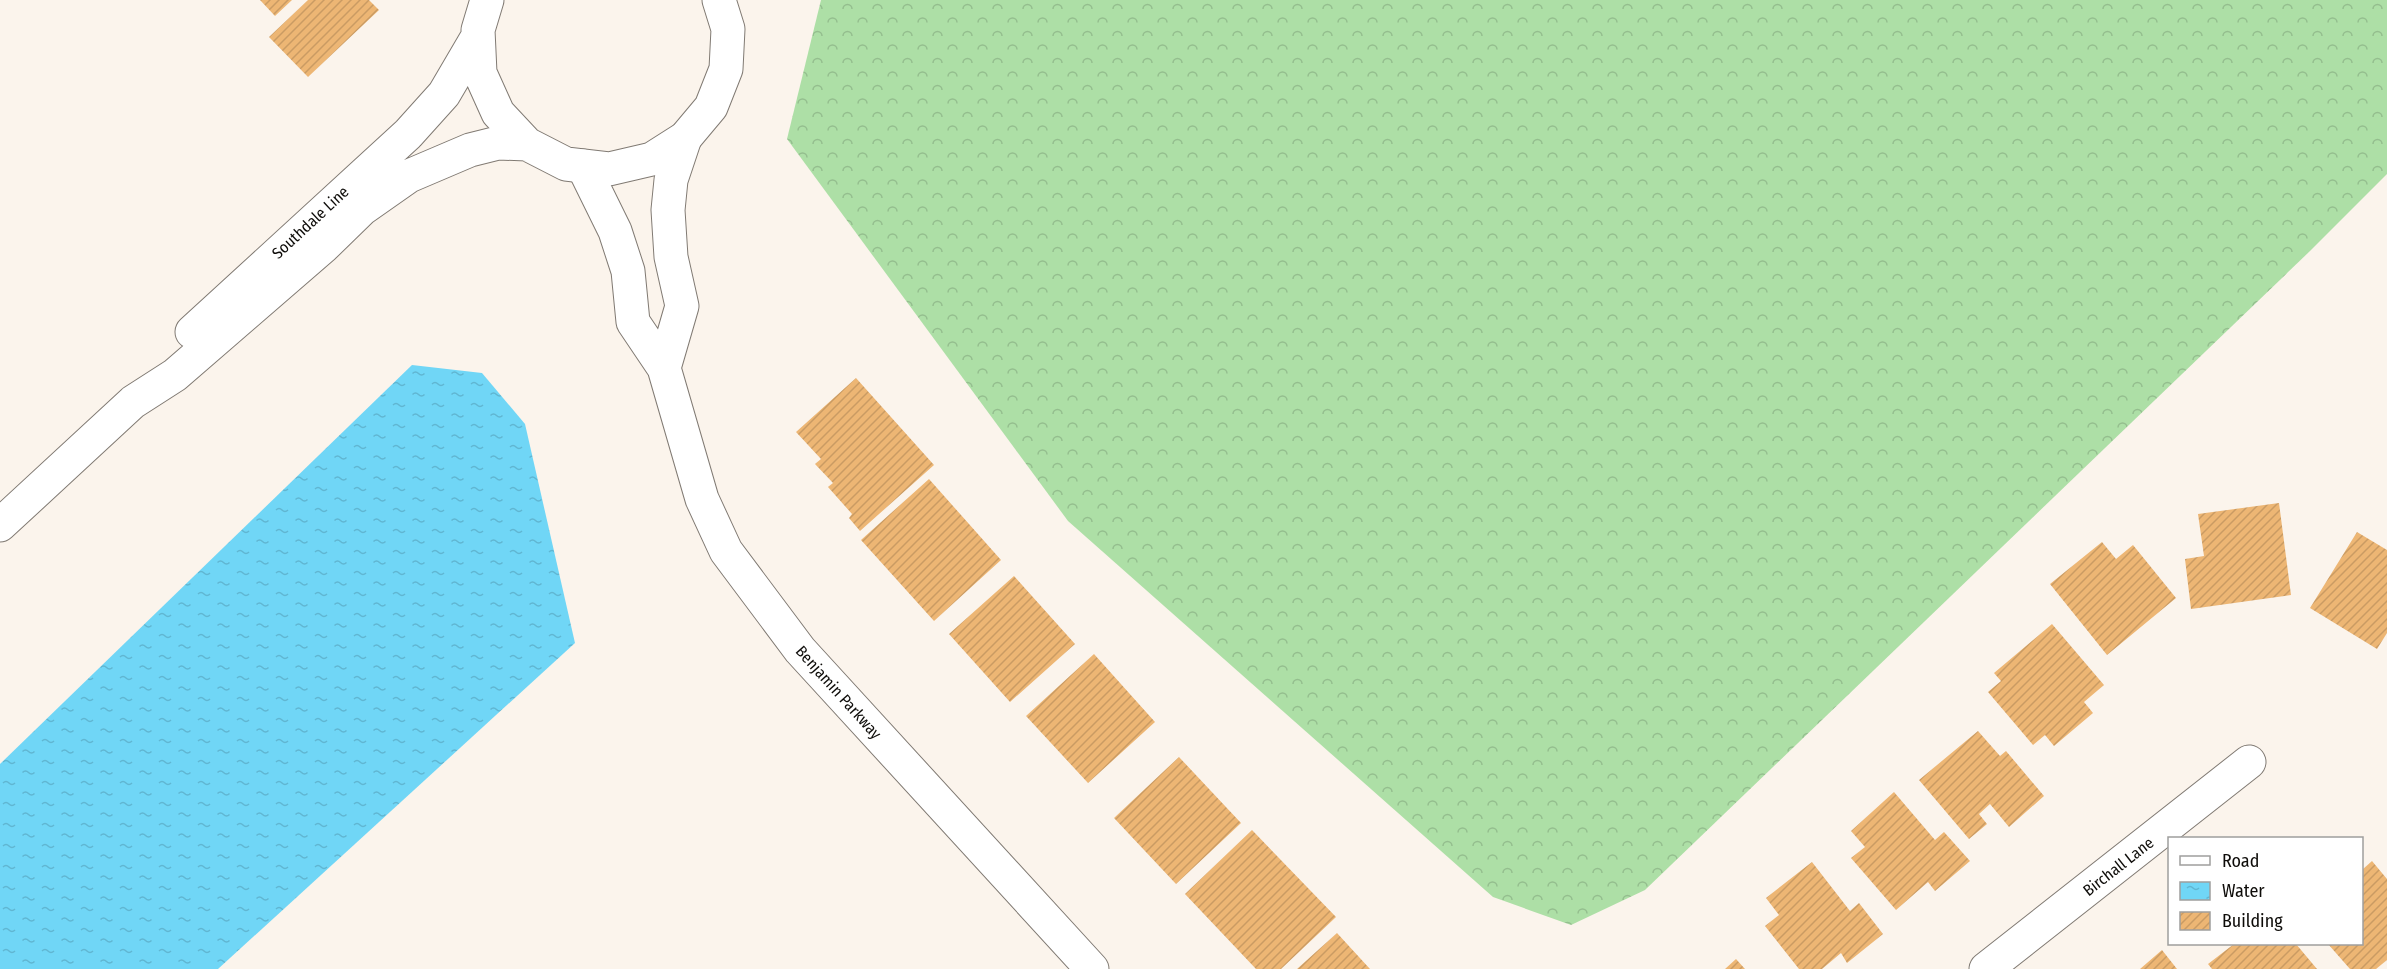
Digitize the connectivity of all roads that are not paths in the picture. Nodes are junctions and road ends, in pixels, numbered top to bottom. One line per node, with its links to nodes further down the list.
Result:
1 (487, 0): 3 (main road)
2 (723, 4): 4 (main road)
3 (478, 36): 5 (main road); 8 (main road, Southdale Line)
4 (685, 138): 6 (main road); 7 (main road)
5 (527, 144): 6 (main road); 8 (main road, Southdale Line)
6 (583, 166): 7 (main road, Benjamin Parkway)
7 (664, 368): 11 (main road, Benjamin Parkway)
8 (134, 402): 9 (main road, Southdale Line)
9 (0, 525)
10 (2249, 762): 12 (main road, Birchall Lane)
11 (1092, 969)
12 (1986, 969)

